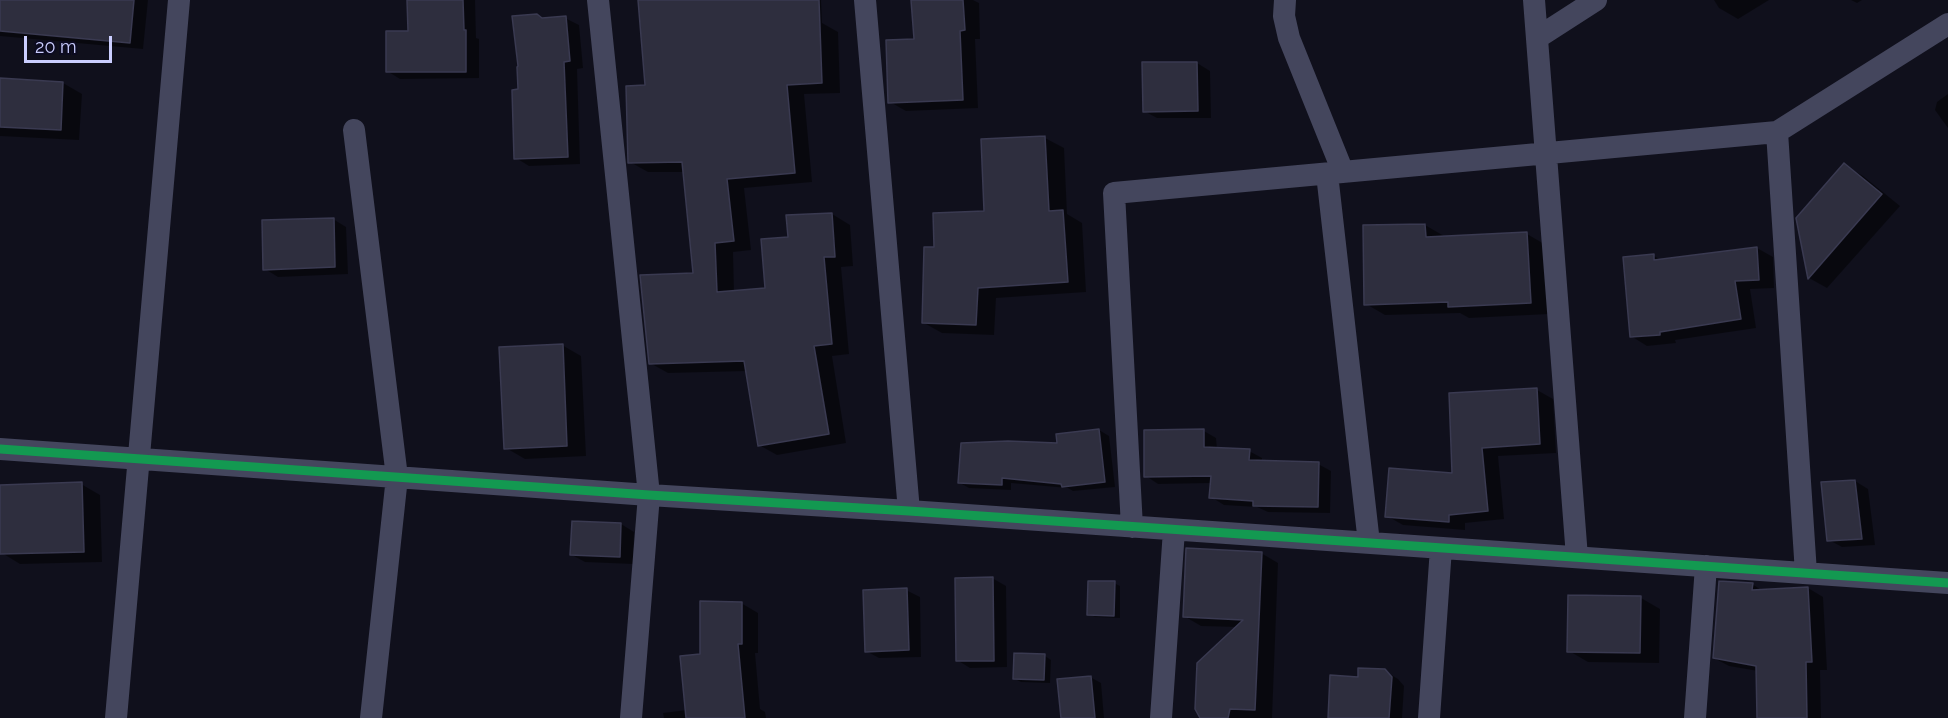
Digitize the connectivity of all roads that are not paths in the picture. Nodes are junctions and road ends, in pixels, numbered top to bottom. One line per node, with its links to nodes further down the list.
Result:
1 (179, 0): 14 (street)
2 (598, 0): 16 (street)
3 (865, 0): 17 (street)
4 (1285, 0): 12 (street)
5 (1534, 0): 8 (street)
6 (1596, 0): 8 (street)
7 (1948, 24): 10 (street)
8 (1537, 38): 11 (street)
9 (354, 130): 15 (street)
10 (1777, 132): 11 (street); 24 (street)
11 (1546, 153): 12 (street); 22 (street)
12 (1335, 173): 18 (street); 20 (street)
13 (0, 449): 14 (street)
14 (138, 458): 15 (street); 26 (street)
15 (397, 477): 16 (street); 27 (street)
16 (649, 495): 17 (street); 28 (street)
17 (909, 511): 18 (street)
18 (1132, 527): 19 (street)
19 (1174, 530): 20 (street); 29 (street)
20 (1369, 543): 21 (street)
21 (1441, 548): 22 (street); 30 (street)
22 (1577, 557): 23 (street)
23 (1706, 566): 24 (street); 31 (street)
24 (1806, 573): 25 (street)
25 (1948, 583)
26 (116, 718)
27 (371, 718)
28 (632, 718)
29 (1161, 718)
30 (1429, 718)
31 (1695, 718)

